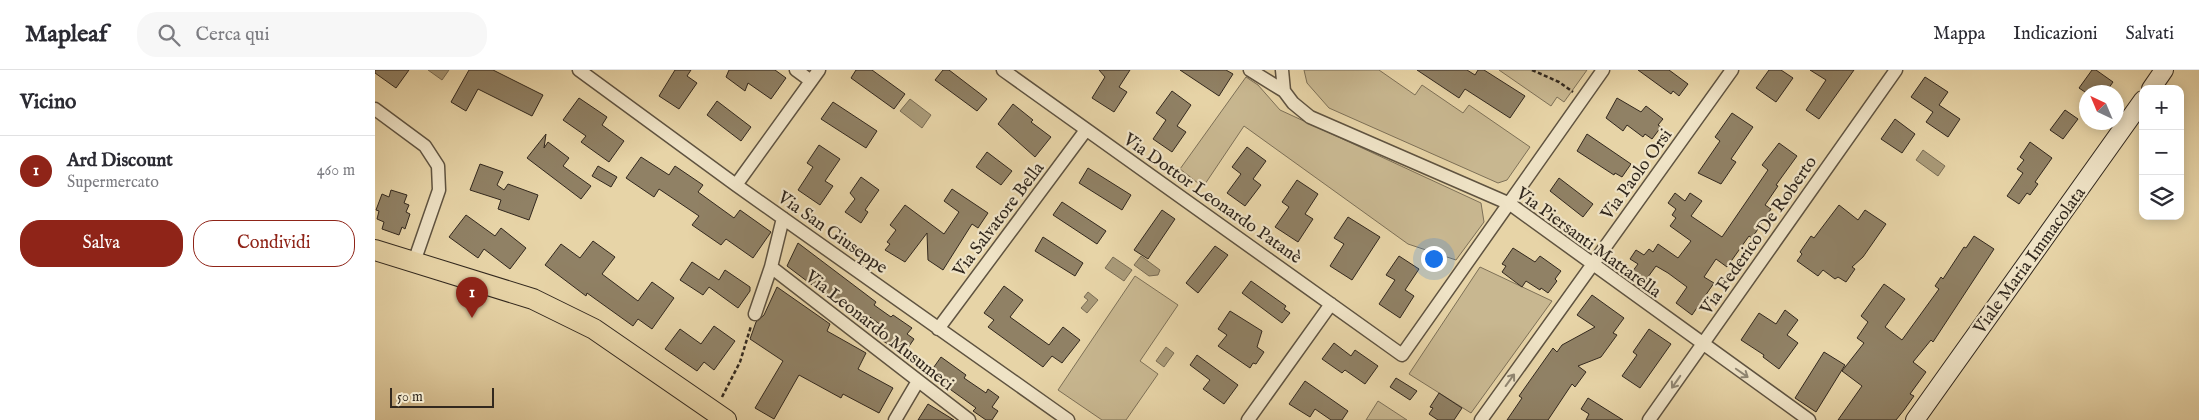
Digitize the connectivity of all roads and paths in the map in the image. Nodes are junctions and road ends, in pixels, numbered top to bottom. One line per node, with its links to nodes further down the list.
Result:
1 (579, 70): 19 (street, Via San Giuseppe)
2 (796, 70): 12 (street)
3 (819, 70): 12 (street)
4 (1003, 70): 18 (street, Via Dottor Leonardo Patanè)
5 (1250, 70): 14 (street, Via Piersanti Mattarella)
6 (1282, 70): 14 (street)
7 (1532, 70): 15 (path)
8 (1603, 70): 15 (street)
9 (1732, 70): 24 (street, Via Paolo Orsi)
10 (1896, 70): 29 (street, Via Federico De Roberto)
11 (2164, 70): 13 (street)
12 (811, 81): 19 (street)
13 (2154, 85)
14 (1284, 91): 20 (street, Via Piersanti Mattarella)
15 (1583, 98): 20 (street)
16 (2139, 106): 39 (street, Viale Maria Immacolata)
17 (375, 109): 23 (street)
18 (1086, 130): 26 (street, Via Dottor Leonardo Patanè); 28 (street, Via Salvatore Bella)
19 (736, 185): 21 (street, Via San Giuseppe)
20 (1509, 204): 24 (street, Via Piersanti Mattarella); 26 (street, Via Dottor Leonardo Patanè)
21 (783, 218): 25 (street); 28 (street, Via San Giuseppe)
22 (375, 250): 23 (main road)
23 (414, 262): 31 (main road)
24 (1592, 265): 29 (street, Via Piersanti Mattarella); 36 (street, Via Paolo Orsi, one-way to 24)
25 (771, 267): 27 (street); 30 (street, Via Leonardo Musumeci)
26 (1331, 304): 35 (street)
27 (755, 314): 31 (path)
28 (938, 329): 34 (street, Via San Giuseppe)
29 (1703, 345): 37 (street, Via Federico De Roberto, one-way to 37); 38 (street, Via Piersanti Mattarella, one-way to 38)
30 (918, 381): 32 (street); 33 (street, Via Leonardo Musumeci)
31 (720, 416)
32 (895, 420)
33 (969, 420)
34 (1068, 420)
35 (1248, 420)
36 (1481, 420)
37 (1649, 420)
38 (1809, 420)
39 (1915, 420)

